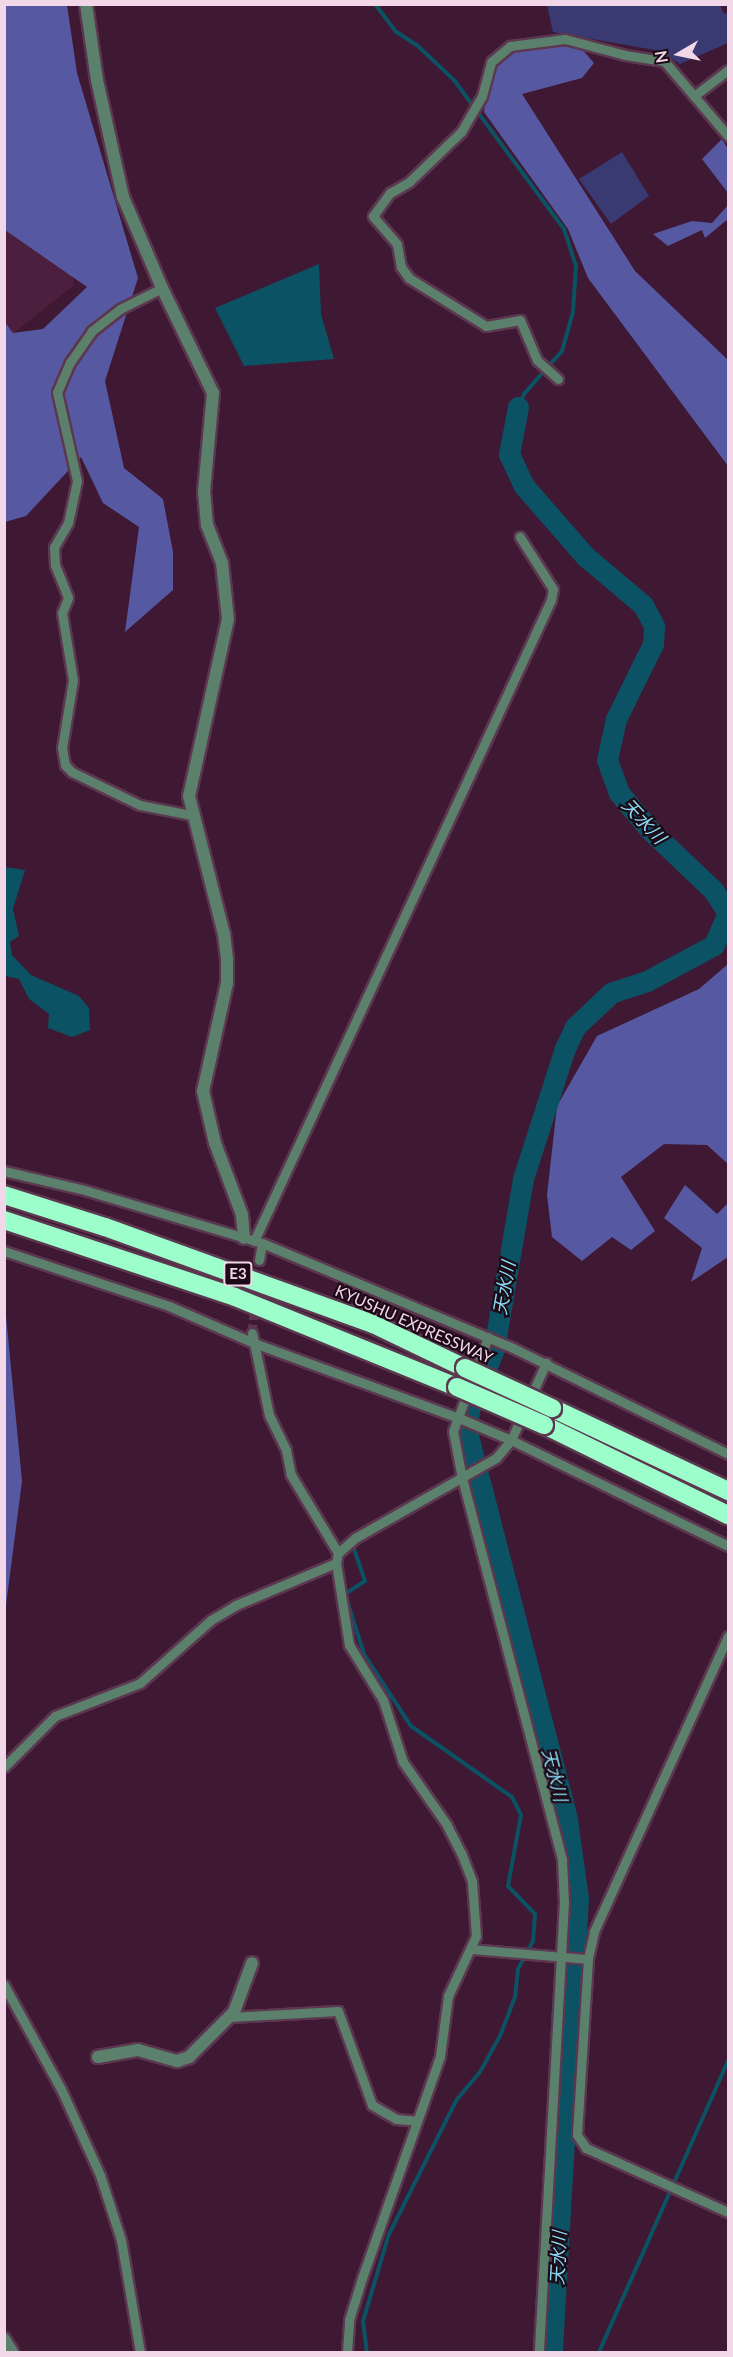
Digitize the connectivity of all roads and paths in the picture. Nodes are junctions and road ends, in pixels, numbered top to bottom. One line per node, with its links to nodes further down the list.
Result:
1 (86, 4): 5 (street)
2 (729, 70): 3 (street)
3 (694, 96): 4 (street); 6 (street)
4 (729, 136)
5 (162, 288): 8 (street); 8 (street)
6 (558, 379)
7 (520, 537): 12 (street)
8 (191, 814): 12 (street)
9 (4, 1171): 12 (street)
10 (4, 1195): 22 (highway, KYUSHU EXPRESSWAY / E3, bridge)
11 (4, 1220): 23 (highway, E3, bridge)
12 (253, 1240): 14 (street); 15 (street)
13 (4, 1251): 16 (street)
14 (259, 1260)
15 (488, 1337): 17 (street); 18 (street)
16 (253, 1338): 18 (street); 25 (street)
17 (546, 1363): 19 (street); 20 (street)
18 (459, 1418): 19 (street); 21 (street)
19 (511, 1440): 21 (street); 24 (street)
20 (729, 1454)
21 (462, 1478): 25 (street); 30 (street)
22 (729, 1491)
23 (729, 1515)
24 (729, 1546)
25 (338, 1553): 26 (street)
26 (336, 1563): 28 (street); 29 (street)
27 (729, 1636): 31 (street)
28 (4, 1767)
29 (471, 1949): 30 (street); 36 (street)
30 (561, 1958): 31 (street); 42 (street)
31 (588, 1959): 37 (street)
32 (252, 1963): 34 (street)
33 (4, 1986): 40 (street)
34 (230, 2017): 35 (street); 36 (street)
35 (98, 2057)
36 (417, 2121): 41 (street)
37 (729, 2212)
38 (4, 2338): 39 (street)
39 (12, 2352)
40 (140, 2352)
41 (347, 2352)
42 (539, 2352)

